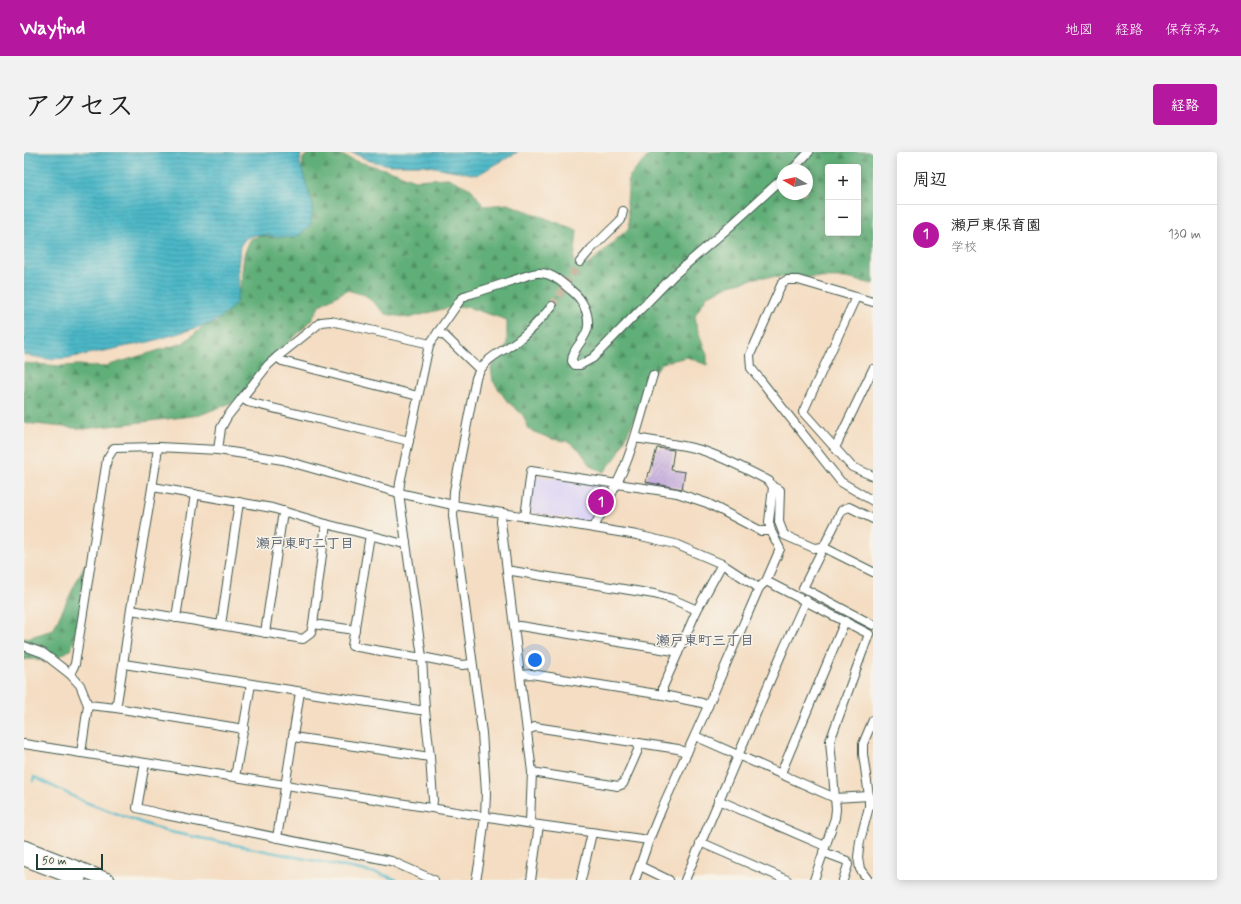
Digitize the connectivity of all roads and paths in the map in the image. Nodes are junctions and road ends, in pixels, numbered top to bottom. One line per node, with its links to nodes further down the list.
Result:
1 (810, 152): 2 (street)
2 (798, 164)
3 (777, 183): 9 (street)
4 (623, 210): 5 (street)
5 (580, 262)
6 (856, 297): 7 (street); 20 (street); 28 (street)
7 (873, 302)
8 (552, 306): 13 (street)
9 (438, 332): 10 (street); 13 (street)
10 (429, 345): 11 (street); 15 (street)
11 (277, 357): 15 (street); 16 (street)
12 (873, 369): 20 (street)
13 (480, 370): 30 (street)
14 (653, 375): 17 (street)
15 (418, 396): 18 (street)
16 (242, 398): 18 (street); 21 (street)
17 (634, 438): 23 (street); 25 (street)
18 (409, 442): 26 (street)
19 (158, 447): 21 (street); 24 (street); 62 (street)
20 (835, 448): 22 (street)
21 (218, 450): 26 (street)
22 (873, 476)
23 (617, 484): 33 (street); 36 (street); 37 (street)
24 (153, 487): 27 (street); 47 (street)
25 (772, 487): 37 (street); 40 (street)
26 (399, 493): 30 (street); 39 (street)
27 (195, 494): 29 (street); 49 (street)
28 (873, 501)
29 (239, 502): 31 (street); 52 (street)
30 (453, 505): 32 (street); 61 (street)
31 (284, 511): 35 (street); 56 (street)
32 (502, 513): 33 (street); 42 (street)
33 (525, 517): 36 (street)
34 (873, 519): 40 (street)
35 (326, 524): 38 (street); 51 (street)
36 (594, 527): 41 (street)
37 (771, 531): 44 (street)
38 (370, 535): 39 (street); 55 (street)
39 (406, 542): 59 (street)
40 (823, 547): 43 (street); 53 (street)
41 (722, 564): 45 (street); 48 (street)
42 (507, 571): 48 (street); 54 (street)
43 (873, 572)
44 (766, 581): 45 (street); 46 (street)
45 (759, 588): 68 (street)
46 (806, 600): 50 (street); 80 (street)
47 (131, 610): 49 (street); 60 (street)
48 (697, 610): 58 (street)
49 (176, 618): 52 (street)
50 (845, 621): 84 (street); 88 (street)
51 (313, 624): 55 (street); 56 (street)
52 (221, 625): 56 (street)
53 (873, 625)
54 (514, 627): 58 (street); 63 (street)
55 (355, 630): 59 (street)
56 (265, 633)
57 (24, 646): 62 (street)
58 (678, 653): 66 (street)
59 (422, 657): 61 (street); 70 (street)
60 (124, 664): 64 (street); 69 (street)
61 (472, 664): 91 (street)
62 (70, 674): 67 (street)
63 (520, 675): 66 (street); 73 (street)
64 (251, 684): 65 (street); 72 (street)
65 (300, 692): 70 (street); 75 (street)
66 (663, 695): 68 (street)
67 (88, 704): 69 (street); 78 (street)
68 (708, 706): 74 (street)
69 (116, 708): 72 (street)
70 (425, 710): 81 (street)
71 (873, 720): 87 (street)
72 (244, 729): 85 (street)
73 (527, 730): 76 (street); 83 (street)
74 (695, 736): 79 (street); 80 (street)
75 (292, 737): 81 (street); 86 (street)
76 (639, 743): 79 (street); 83 (street)
77 (24, 744): 78 (street)
78 (81, 753): 82 (street)
79 (687, 753): 96 (street)
80 (738, 755): 84 (street); 89 (street)
81 (430, 757): 90 (street)
82 (145, 763): 85 (street); 95 (street)
83 (532, 772): 92 (street)
84 (781, 773): 88 (street)
85 (235, 776): 86 (street)
86 (285, 784): 90 (street); 95 (street)
87 (869, 796): 88 (street); 114 (street)
88 (835, 798): 99 (street)
89 (718, 800): 97 (street); 99 (street)
90 (432, 808): 91 (street)
91 (485, 816): 92 (street); 105 (street)
92 (530, 823): 93 (street)
93 (539, 825): 94 (street); 106 (street)
94 (592, 832): 96 (street); 107 (street)
95 (277, 838): 104 (street)
96 (649, 840): 101 (street)
97 (700, 842): 110 (street); 111 (street)
98 (24, 847): 103 (main road)
99 (824, 849): 112 (street); 113 (street)
100 (24, 859): 102 (main road)
101 (640, 866): 108 (street); 109 (street)
102 (79, 880)
103 (108, 880)
104 (434, 880)
105 (476, 880)
106 (531, 880)
107 (581, 880)
108 (635, 880)
109 (669, 880)
110 (684, 880)
111 (787, 880)
112 (814, 880)
113 (843, 880)
114 (868, 880)

